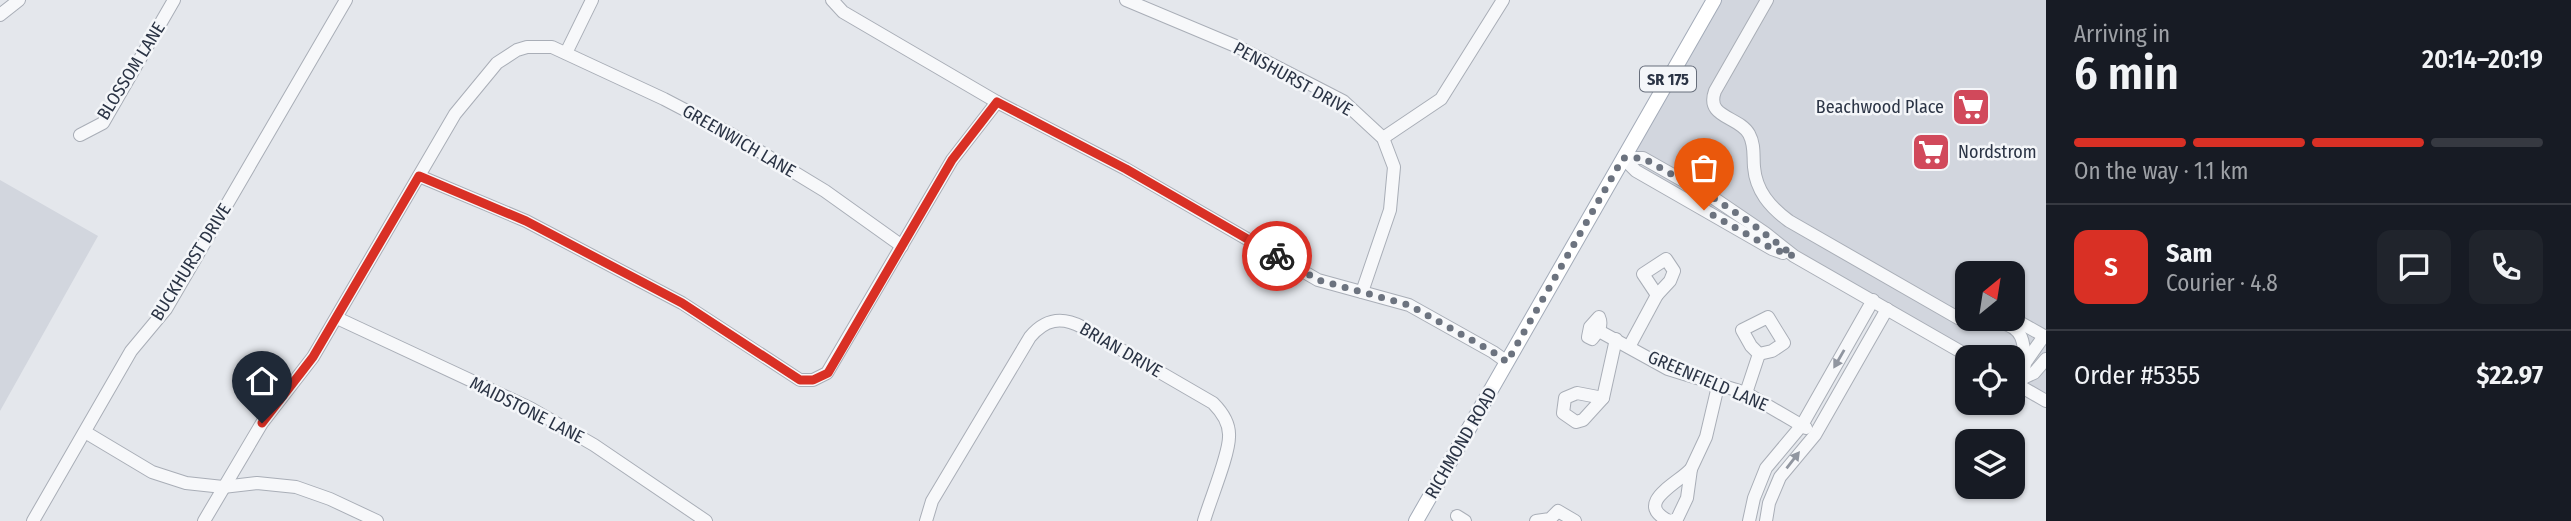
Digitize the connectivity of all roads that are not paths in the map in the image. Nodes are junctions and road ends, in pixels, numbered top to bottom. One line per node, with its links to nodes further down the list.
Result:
1 (19, 0): 10 (street)
2 (174, 0): 13 (street, BLOSSOM LANE)
3 (346, 0): 39 (street, BUCKHURST DRIVE)
4 (592, 0): 11 (street)
5 (832, 0): 12 (street)
6 (1126, 0): 14 (street, PENSHURST DRIVE)
7 (1503, 0): 14 (street)
8 (1714, 0): 15 (main road, RICHMOND ROAD / SR 175)
9 (1767, 0): 22 (street)
10 (0, 15)
11 (566, 53): 16 (street, GREENWICH LANE); 17 (street, GREENWICH LANE)
12 (997, 102): 17 (street); 18 (street)
13 (80, 135)
14 (1383, 138): 18 (street)
15 (1623, 158): 20 (street); 32 (main road, RICHMOND ROAD / SR 175)
16 (419, 176): 17 (street); 23 (street, GREENWICH LANE)
17 (902, 246)
18 (1362, 292): 32 (street)
19 (1657, 295): 29 (street)
20 (1873, 300): 21 (street); 38 (street, one-way to 38)
21 (1887, 309): 30 (street); 40 (street)
22 (1955, 316)
23 (337, 318): 42 (street, GREENWICH LANE); 47 (street, MAIDSTONE LANE)
24 (2025, 327): 28 (street)
25 (1599, 331): 27 (street, GREENFIELD LANE)
26 (2018, 331): 33 (street)
27 (1616, 339): 29 (street, GREENFIELD LANE); 36 (street)
28 (2045, 341): 33 (street)
29 (1629, 347): 34 (street, GREENFIELD LANE)
30 (1955, 348)
31 (1759, 355): 35 (street)
32 (1507, 362): 50 (main road, RICHMOND ROAD / SR 175)
33 (2028, 370): 37 (street)
34 (1718, 386): 35 (street, GREENFIELD LANE); 41 (street)
35 (1746, 393): 38 (street, GREENFIELD LANE)
36 (1603, 398)
37 (2046, 401)
38 (1802, 425): 40 (street, GREENFIELD LANE); 53 (street)
39 (85, 432): 42 (street); 44 (street, BUCKHURST DRIVE)
40 (1815, 435): 54 (street, one-way to 40)
41 (1691, 469)
42 (223, 487): 45 (street, GREENWICH LANE); 46 (street)
43 (1551, 520): 51 (street); 52 (street)
44 (33, 521)
45 (204, 521)
46 (377, 521)
47 (706, 521)
48 (926, 521): 49 (street, BRIAN DRIVE)
49 (1204, 521)
50 (1416, 521)
51 (1536, 521)
52 (1575, 521)
53 (1749, 521)
54 (1766, 521)

